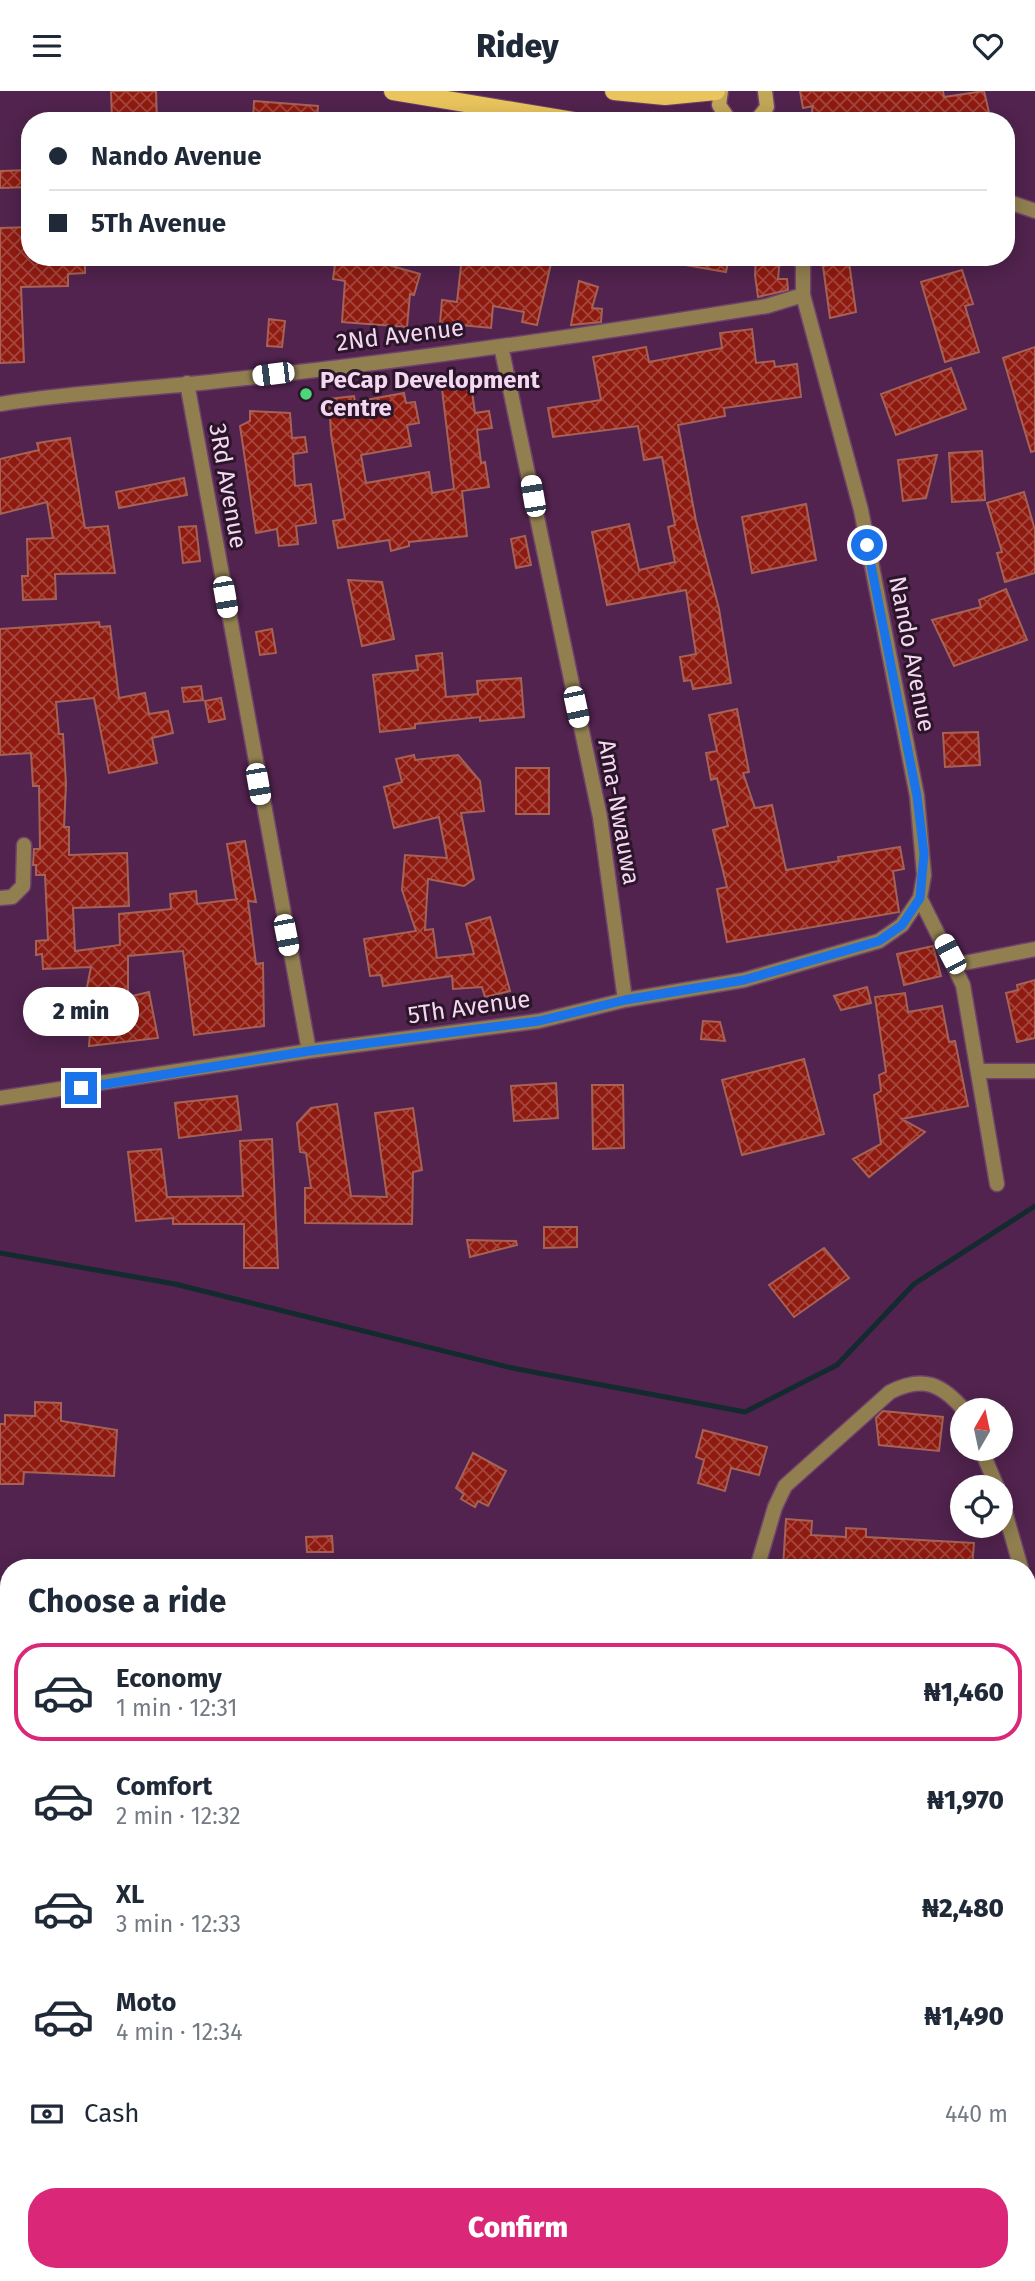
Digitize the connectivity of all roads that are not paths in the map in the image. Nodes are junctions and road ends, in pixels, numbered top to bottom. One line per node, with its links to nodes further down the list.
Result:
1 (393, 91): 5 (main road)
2 (614, 91): 3 (main road)
3 (718, 91): 6 (main road)
4 (765, 91): 7 (main road)
5 (519, 112)
6 (724, 112)
7 (763, 112)
8 (1015, 204): 9 (street)
9 (1035, 211)
10 (803, 266): 11 (street, Nando Avenue)
11 (803, 295): 12 (street, 2Nd Avenue); 17 (street, Nando Avenue)
12 (501, 346): 13 (street, 2Nd Avenue); 20 (street, Ama-Nwauwa)
13 (187, 383): 14 (street, 2Nd Avenue); 21 (street, 3Rd Avenue)
14 (0, 404)
15 (24, 845): 16 (street)
16 (0, 898)
17 (920, 898): 19 (street); 20 (street, 5Th Avenue)
18 (1035, 949): 19 (street)
19 (954, 965): 22 (street)
20 (625, 1000): 21 (street, 5Th Avenue)
21 (309, 1051): 24 (street, 5Th Avenue)
22 (979, 1071): 23 (street); 25 (street)
23 (1035, 1071)
24 (0, 1098)
25 (996, 1184)
26 (954, 1398): 28 (street)
27 (1012, 1538): 29 (street)
28 (760, 1559)
29 (1018, 1559)

